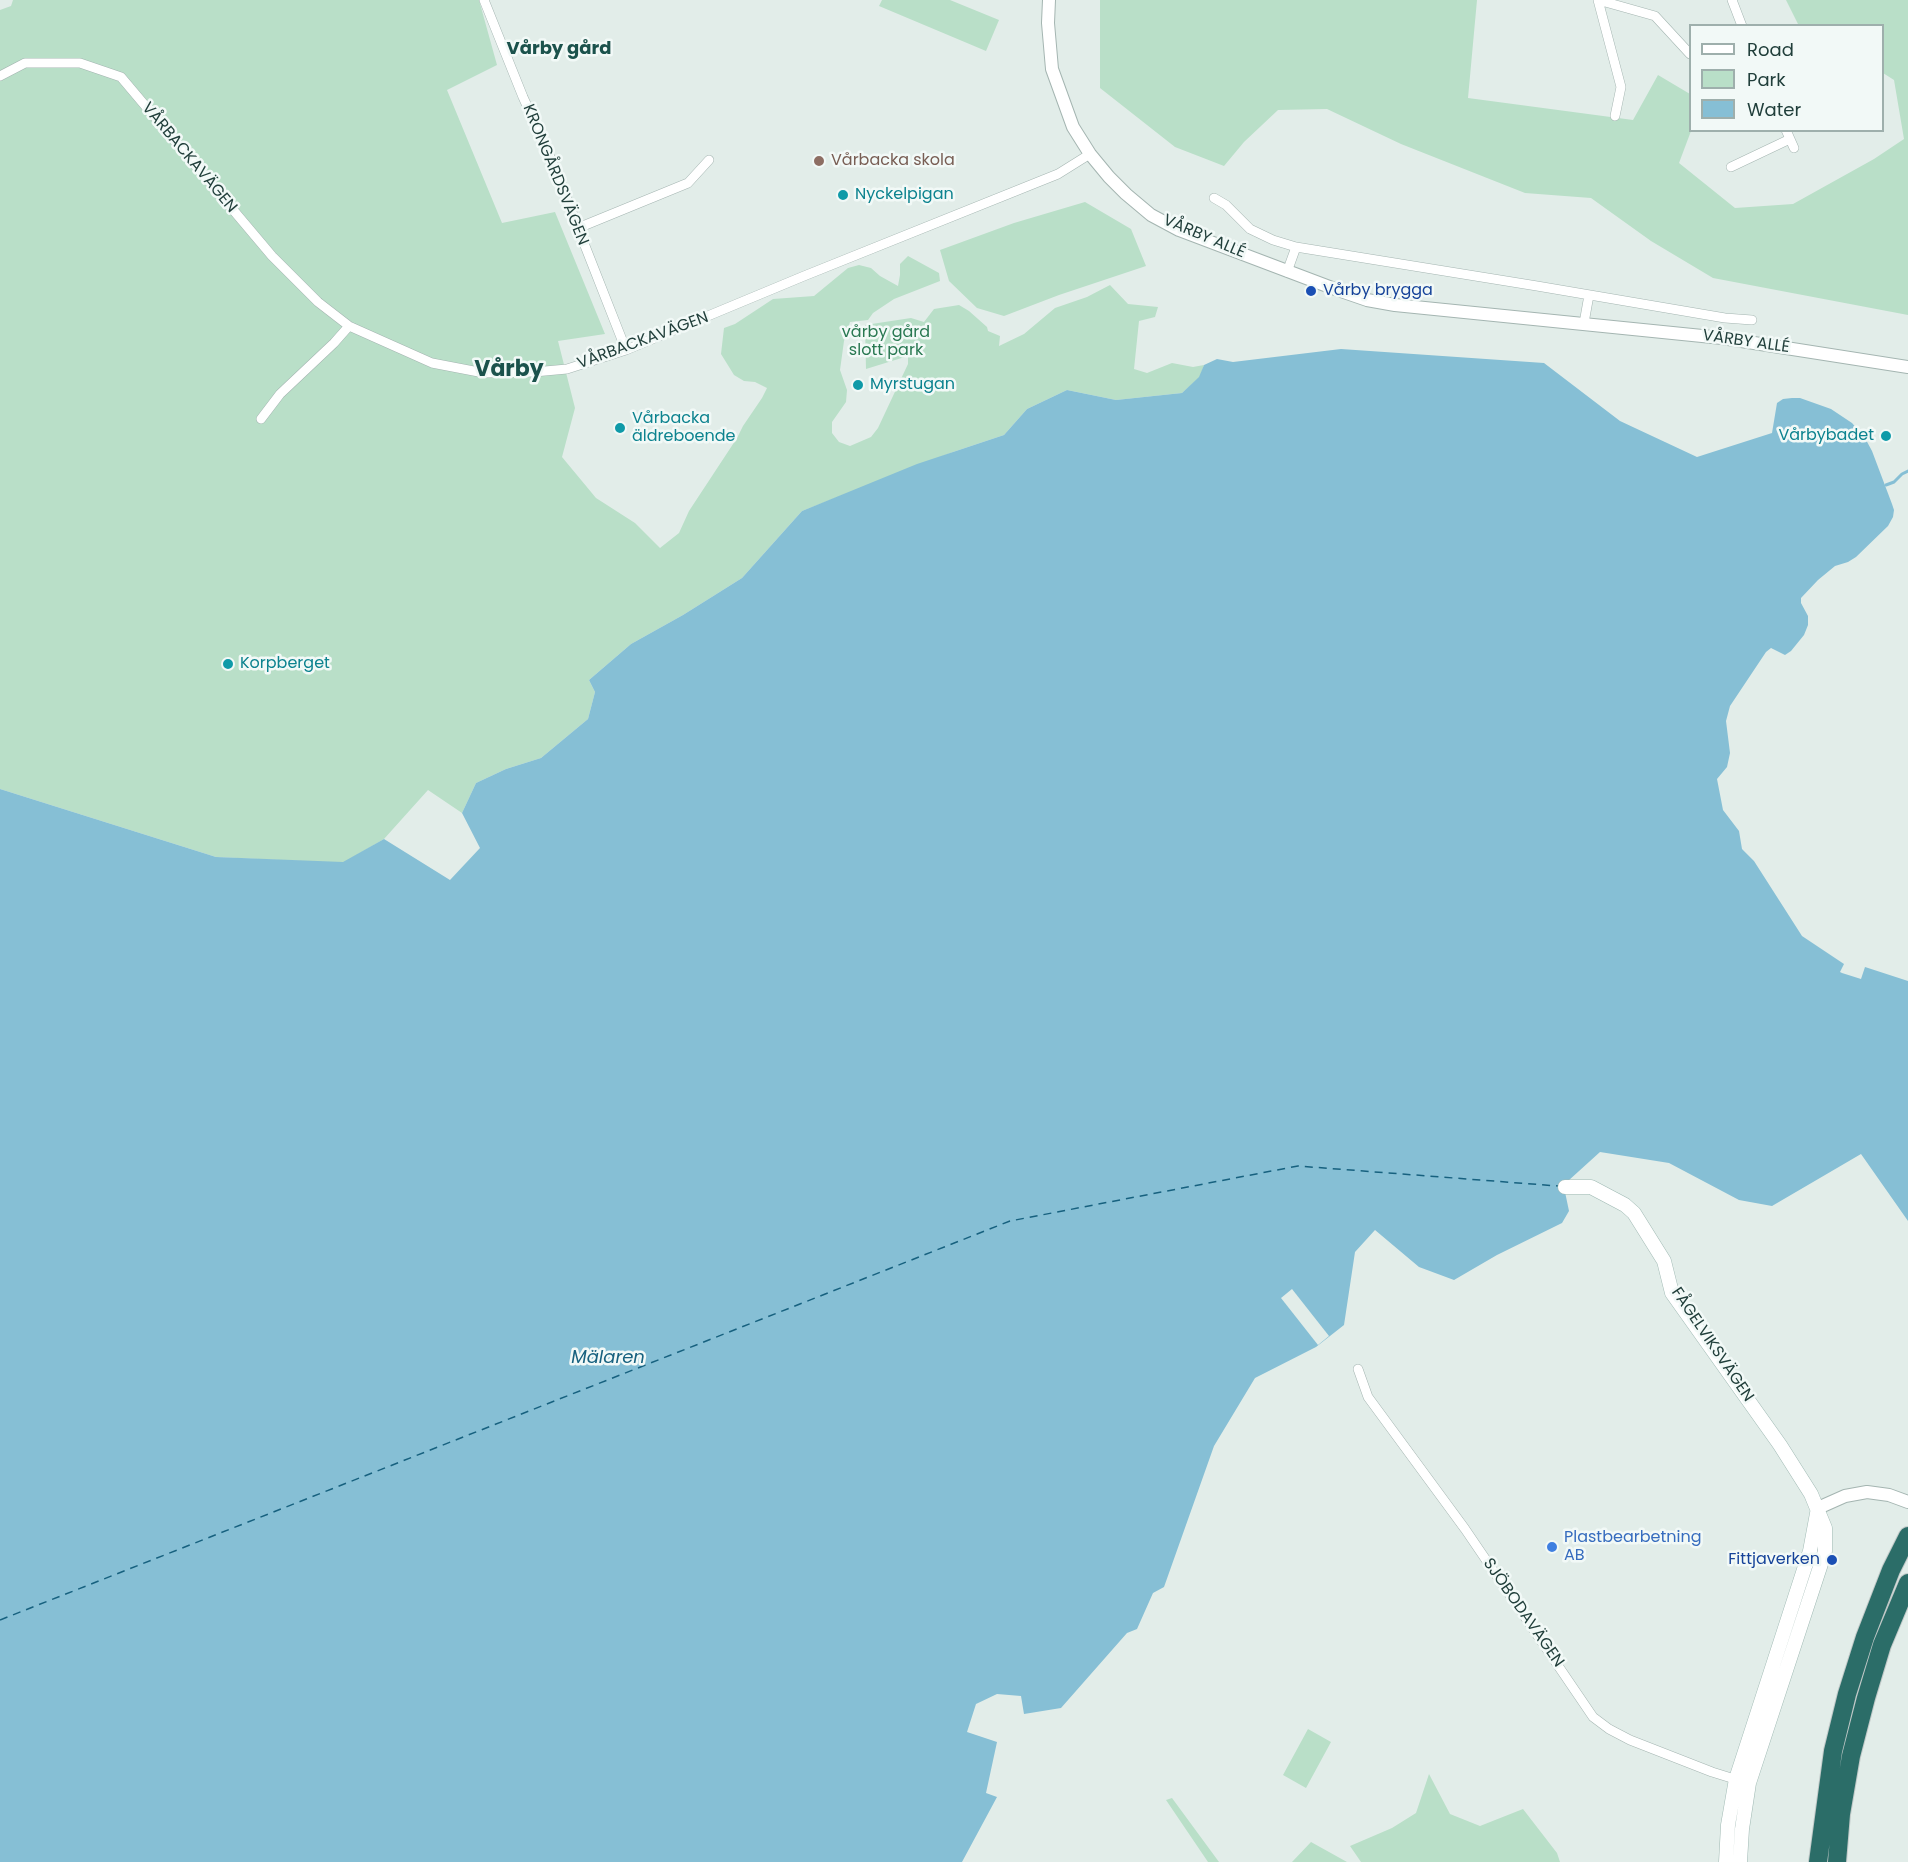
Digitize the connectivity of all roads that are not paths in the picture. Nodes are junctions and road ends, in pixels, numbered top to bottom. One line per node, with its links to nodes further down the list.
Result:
1 (484, 0): 14 (street, KRONGÅRDSVÄGEN)
2 (1049, 0): 10 (street, VÅRBY ALLÉ)
3 (1598, 0): 6 (street); 8 (street)
4 (1732, 0): 5 (street)
5 (1742, 24)
6 (1689, 53)
7 (0, 76): 20 (street, VÅRBACKAVÄGEN)
8 (1616, 116)
9 (1790, 139): 12 (street)
10 (1090, 154): 16 (street, VÅRBY ALLÉ); 21 (street, VÅRBACKAVÄGEN)
11 (709, 160): 14 (street)
12 (1731, 167)
13 (1214, 198): 15 (street, VÅRBY ALLÉ)
14 (578, 228): 21 (street, KRONGÅRDSVÄGEN)
15 (1296, 247): 16 (street); 17 (street, VÅRBY ALLÉ)
16 (1287, 272): 19 (street, VÅRBY ALLÉ)
17 (1588, 295): 18 (street, VÅRBY ALLÉ); 19 (street)
18 (1752, 320)
19 (1584, 324): 22 (street, VÅRBY ALLÉ)
20 (349, 326): 21 (street, VÅRBACKAVÄGEN); 23 (street)
21 (626, 350)
22 (1908, 367)
23 (261, 419)
24 (1565, 1186): 27 (main road, FÅGELVIKSVÄGEN)
25 (1358, 1369): 30 (street, SJÖBODAVÄGEN)
26 (1908, 1502): 27 (street)
27 (1818, 1508): 30 (main road, FÅGELVIKSVÄGEN)
28 (1908, 1536): 33 (highway)
29 (1908, 1583): 34 (highway)
30 (1742, 1781): 31 (main road, FÅGELVIKSVÄGEN); 32 (main road, FÅGELVIKSVÄGEN)
31 (1726, 1862)
32 (1740, 1862)
33 (1818, 1862)
34 (1836, 1862)

